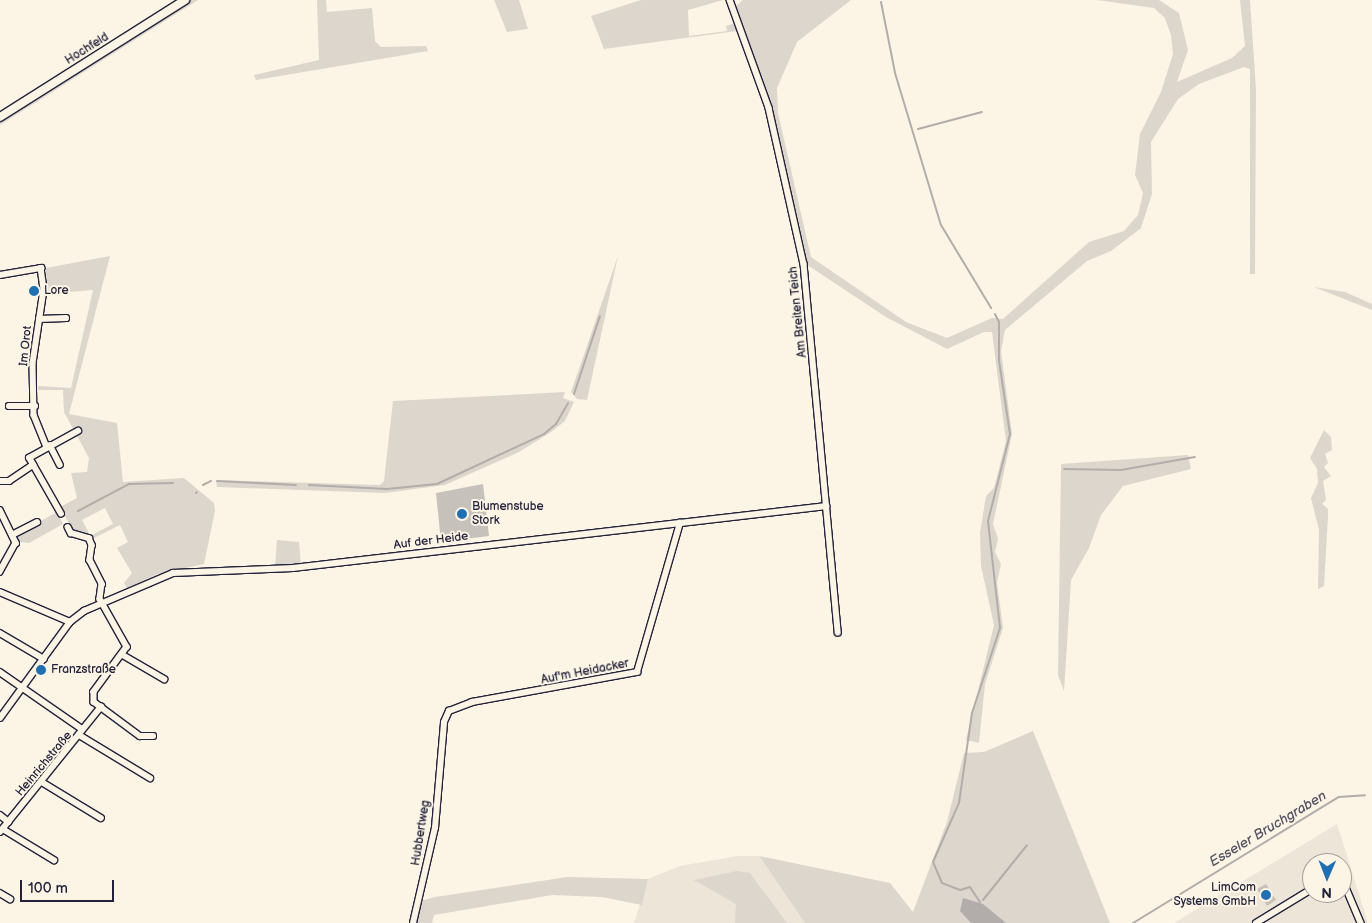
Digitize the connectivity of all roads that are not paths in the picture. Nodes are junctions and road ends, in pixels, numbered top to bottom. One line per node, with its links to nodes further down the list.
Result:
1 (185, 0): 3 (street, Hochfeld)
2 (730, 0): 14 (street, Am Breiten Teich)
3 (0, 117)
4 (0, 275): 6 (street, Im Orot)
5 (66, 318): 6 (street, Im Orot)
6 (40, 319): 8 (street, Im Orot)
7 (9, 406): 8 (street)
8 (34, 406): 10 (street, Im Orot)
9 (78, 431): 10 (street)
10 (48, 446): 11 (street); 12 (street, Im Orot)
11 (33, 465): 13 (street); 16 (street)
12 (60, 465)
13 (0, 482)
14 (826, 506): 18 (street, Auf der Heide); 25 (street, Am Breiten Teich)
15 (0, 510): 20 (street)
16 (61, 514)
17 (37, 522): 20 (street)
18 (680, 523): 23 (street, Auf der Heide); 36 (street, Auf'm Heidacker)
19 (68, 527): 23 (street)
20 (12, 535): 21 (street)
21 (0, 572)
22 (0, 592): 24 (street)
23 (102, 603): 24 (street, Auf der Heide); 27 (street)
24 (70, 622): 28 (street)
25 (838, 632)
26 (0, 633): 28 (street)
27 (123, 655): 30 (street); 32 (street)
28 (44, 659): 31 (street)
29 (0, 672): 31 (street)
30 (164, 679)
31 (24, 686): 33 (street); 34 (street)
32 (101, 708): 34 (street, Heinrichstraße); 35 (street)
33 (1, 716)
34 (82, 732): 37 (street); 38 (street, Heinrichstraße)
35 (153, 736)
36 (442, 744): 48 (street, Hubbertweg)
37 (150, 778)
38 (42, 782): 40 (street); 41 (street, Heinrichstraße)
39 (0, 815): 41 (street)
40 (101, 818)
41 (9, 822): 42 (street, Heinrichstraße)
42 (2, 831): 43 (street)
43 (54, 860)
44 (0, 893): 46 (street)
45 (1302, 895): 49 (street)
46 (10, 899)
47 (1352, 902): 50 (street)
48 (412, 923)
49 (1256, 923)
50 (1361, 923)

